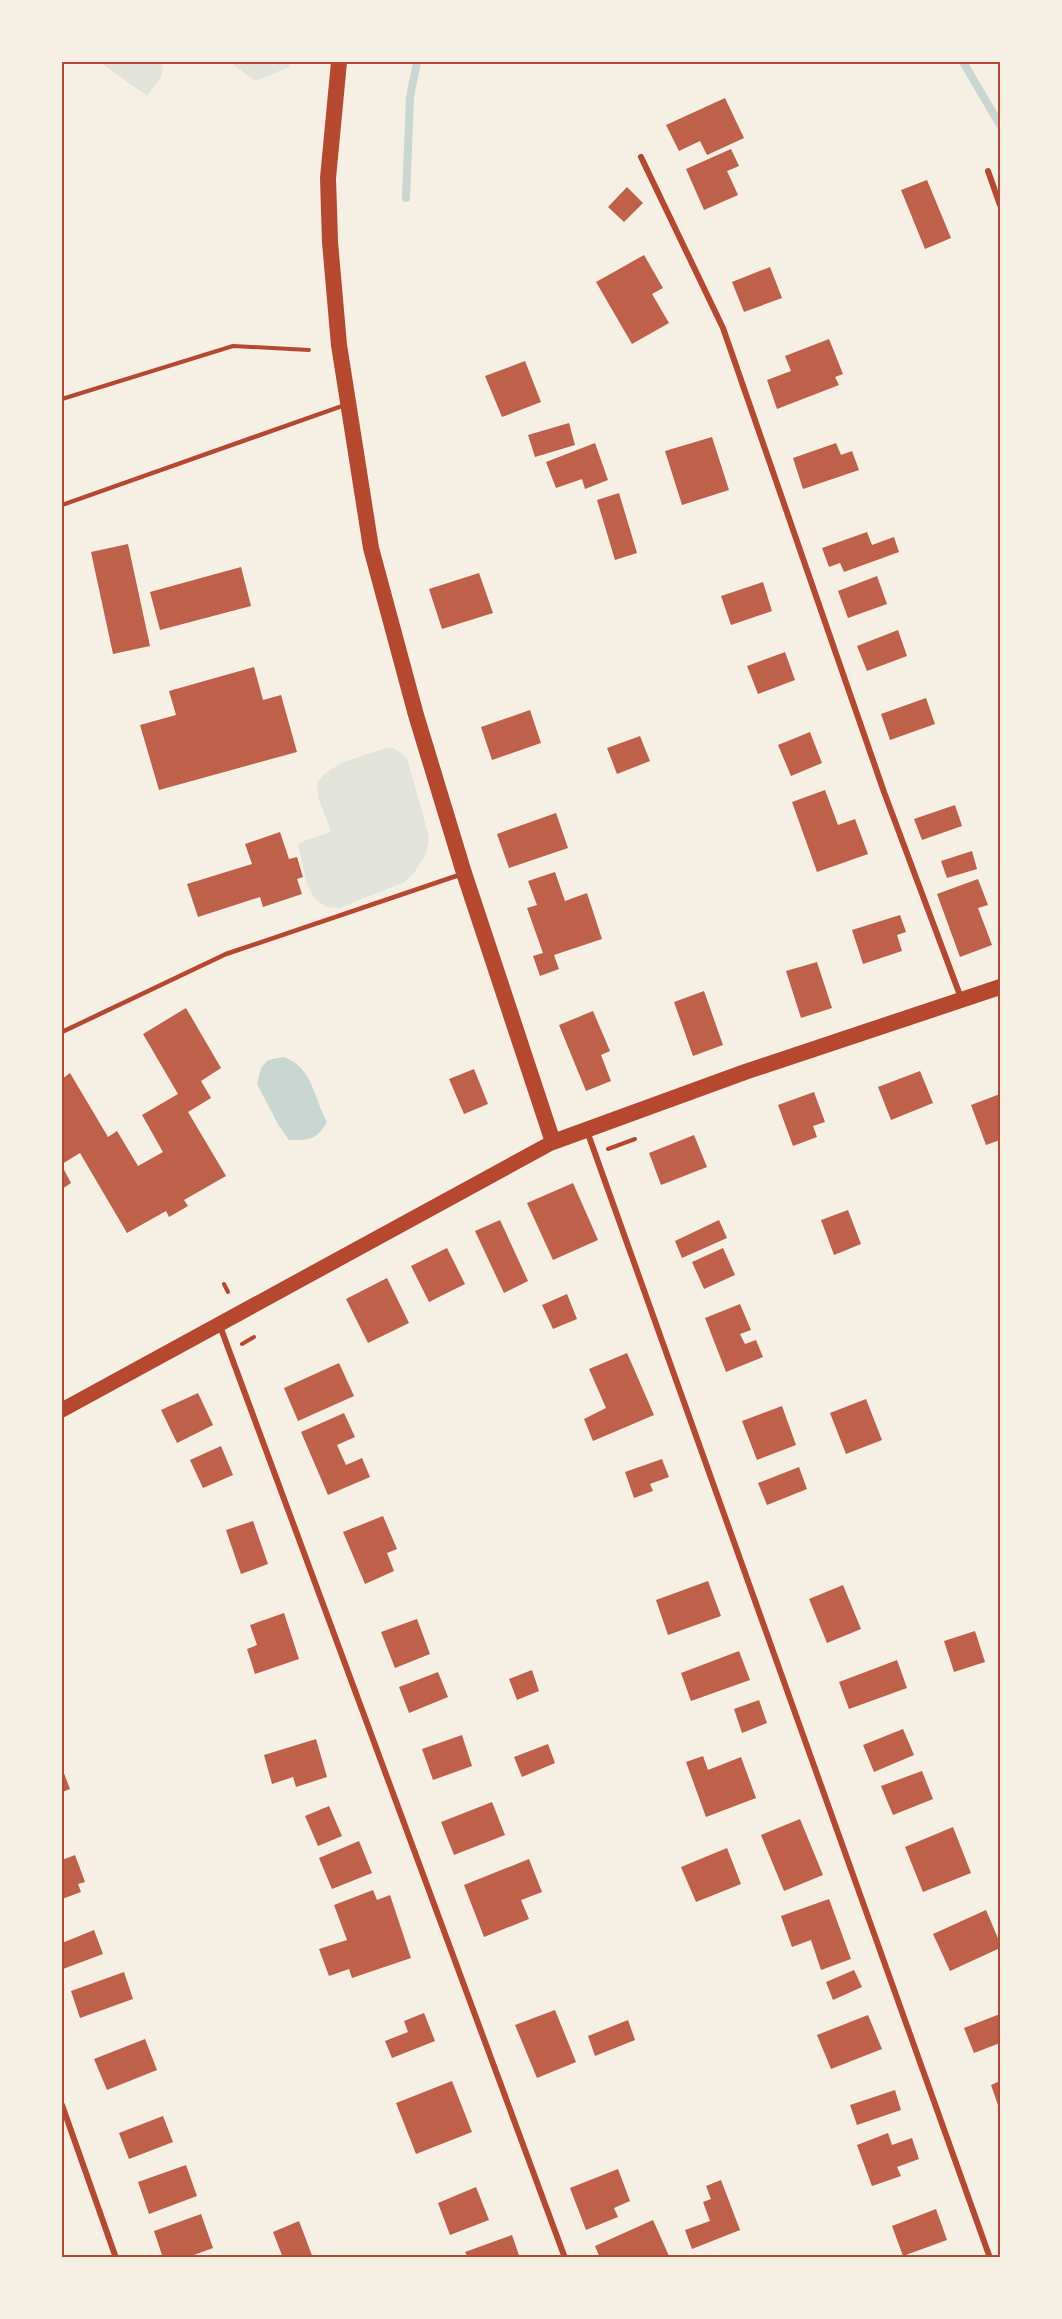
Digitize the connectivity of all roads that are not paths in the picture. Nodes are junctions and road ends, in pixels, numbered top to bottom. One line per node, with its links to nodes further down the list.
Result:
1 (339, 62): 5 (highway)
2 (641, 157): 9 (street)
3 (988, 171): 4 (street)
4 (1000, 205)
5 (348, 404): 6 (lane); 7 (highway)
6 (62, 504)
7 (465, 873): 10 (lane); 12 (highway)
8 (1000, 987): 9 (highway)
9 (961, 999): 11 (highway)
10 (62, 1032)
11 (586, 1130): 12 (highway); 18 (street)
12 (553, 1142): 13 (main road)
13 (219, 1325): 14 (main road); 17 (street)
14 (62, 1410)
15 (62, 2104): 16 (street)
16 (116, 2258)
17 (565, 2258)
18 (990, 2258)

